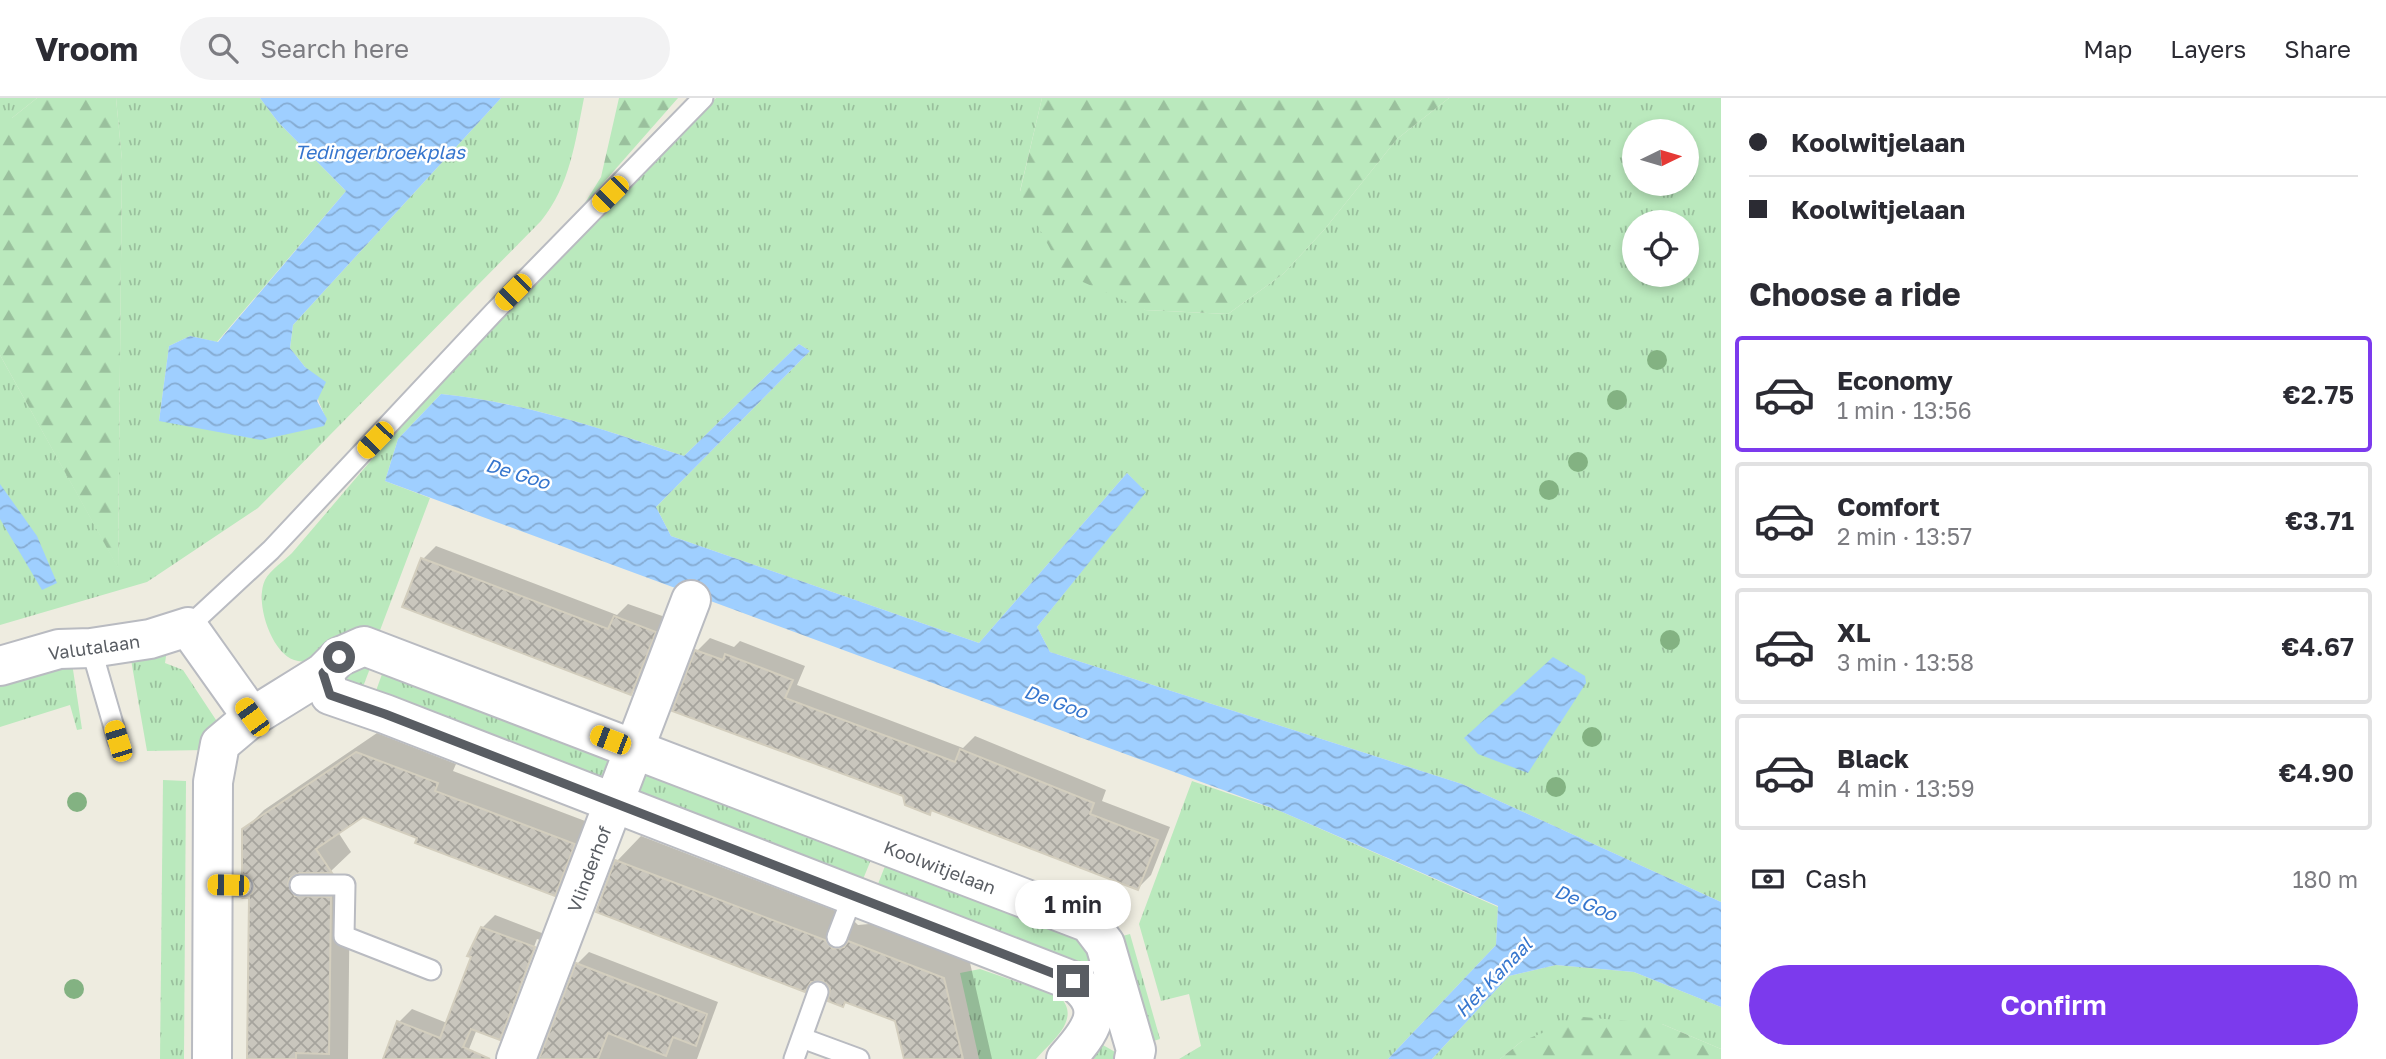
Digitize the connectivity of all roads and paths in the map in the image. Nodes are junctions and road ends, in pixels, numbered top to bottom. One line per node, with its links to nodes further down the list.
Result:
1 (703, 98): 3 (lane)
2 (691, 600): 9 (street, Vlinderhof)
3 (188, 627): 4 (street, Valutalaan); 7 (street)
4 (91, 648): 5 (street, Valutalaan); 8 (lane)
5 (0, 666)
6 (323, 673): 7 (street, Koolwitjelaan); 9 (street, Koolwitjelaan); 10 (street)
7 (252, 717): 18 (street, Koolwitjelaan)
8 (118, 741)
9 (635, 749): 10 (street, Vlinderhof); 16 (street, Koolwitjelaan)
10 (613, 805): 12 (street); 19 (street, Vlinderhof)
11 (300, 885): 14 (lane)
12 (853, 895): 13 (lane); 16 (street)
13 (837, 937)
14 (431, 970)
15 (818, 992): 17 (lane)
16 (1108, 1003): 22 (street); 23 (street, Koolwitjelaan)
17 (802, 1038): 20 (lane); 21 (lane)
18 (212, 1059)
19 (516, 1059)
20 (794, 1059)
21 (859, 1059)
22 (1066, 1059)
23 (1134, 1059)

